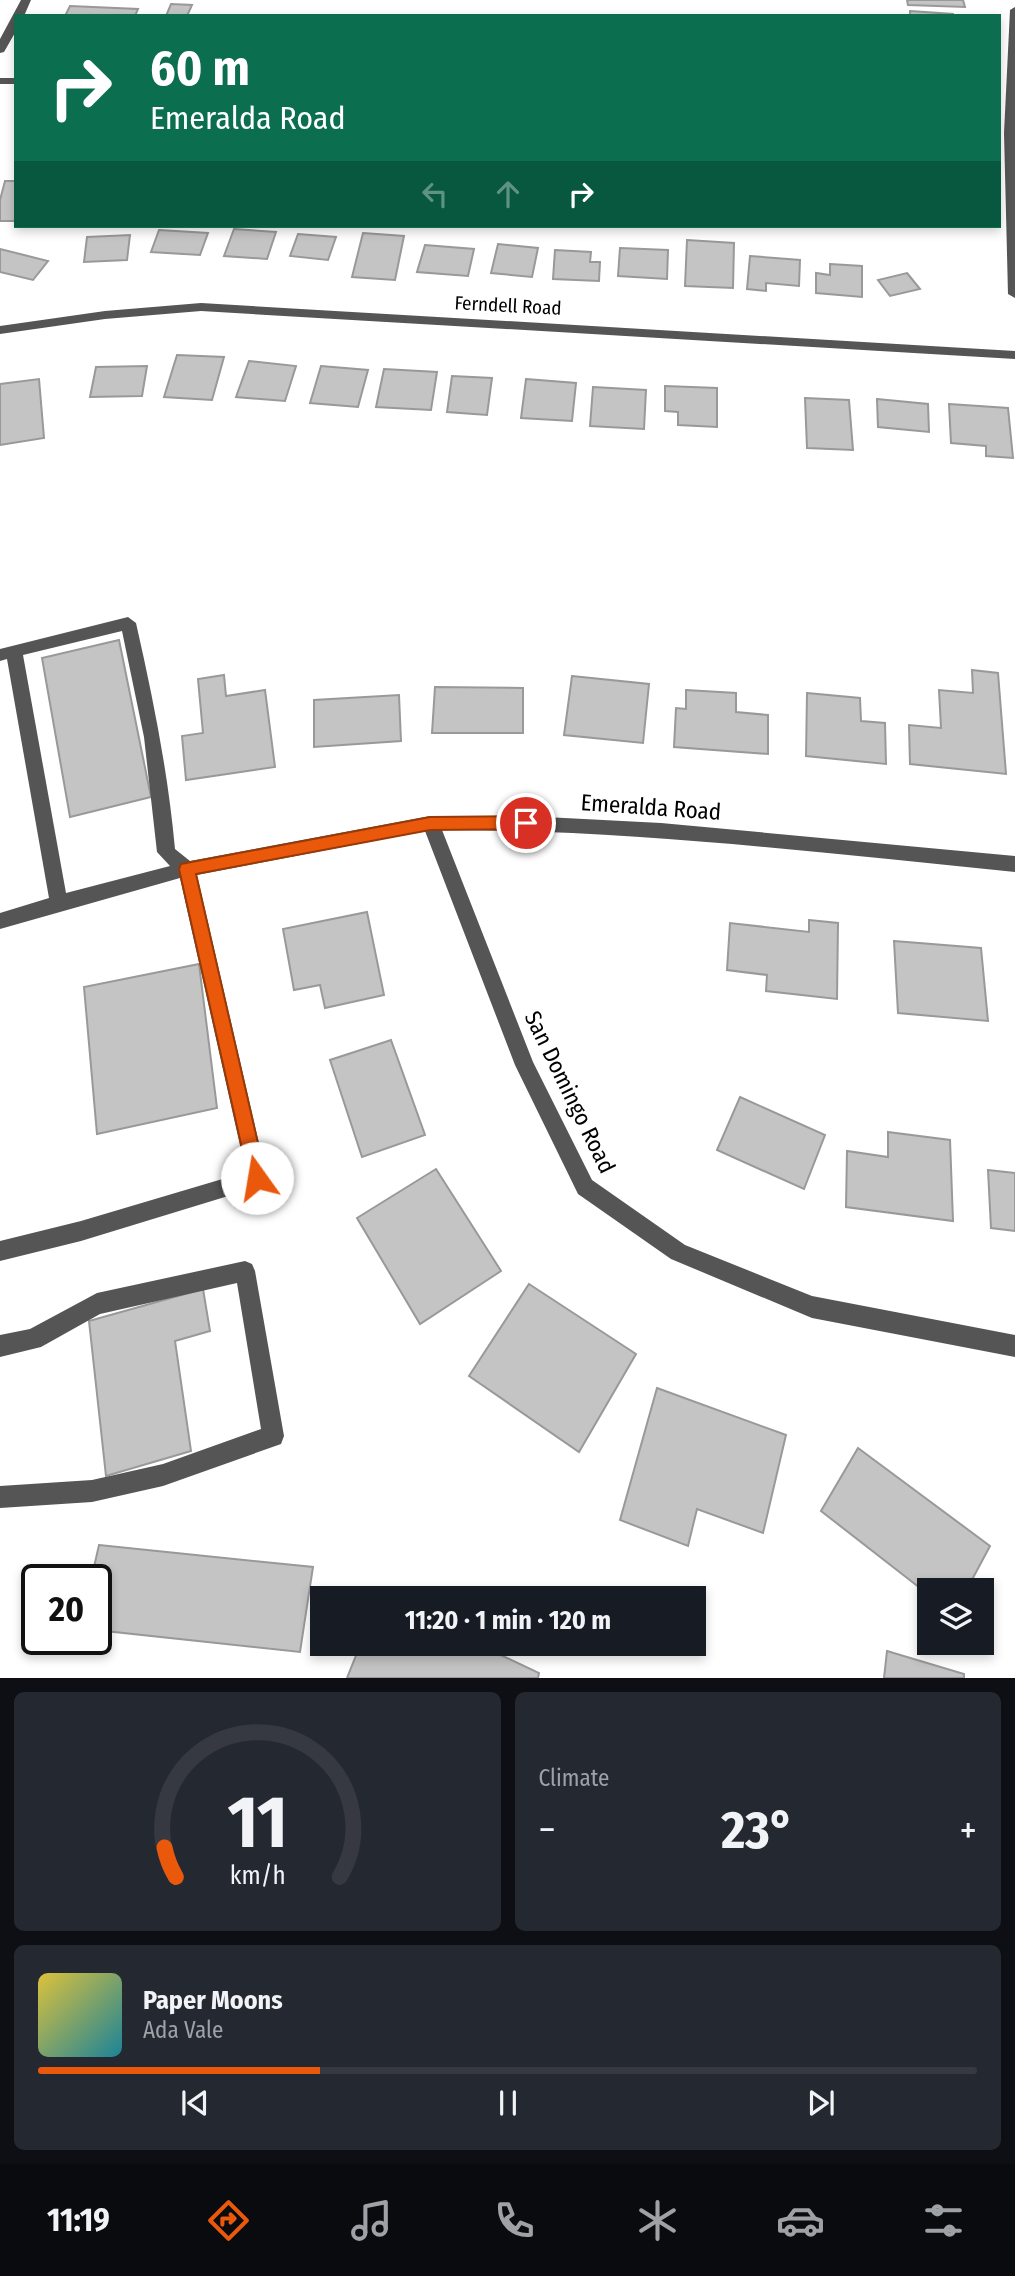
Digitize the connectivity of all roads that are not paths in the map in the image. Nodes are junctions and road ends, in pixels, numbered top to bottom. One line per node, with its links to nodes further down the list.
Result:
1 (1015, 10): 4 (street)
2 (14, 24): 3 (street)
3 (0, 50)
4 (1008, 132): 5 (street)
5 (1015, 294)
6 (0, 330): 7 (street, Ferndell Road)
7 (1015, 355)
8 (7, 653): 11 (street); 12 (street)
9 (430, 823): 10 (street, Emeralda Road); 11 (street, Emeralda Road); 16 (street, San Domingo Road)
10 (1015, 864)
11 (187, 869): 12 (street, Emeralda Road); 14 (street)
12 (59, 903): 13 (street, Emeralda Road)
13 (0, 921)
14 (0, 1251)
15 (0, 1346): 17 (street)
16 (1015, 1346)
17 (0, 1497)

